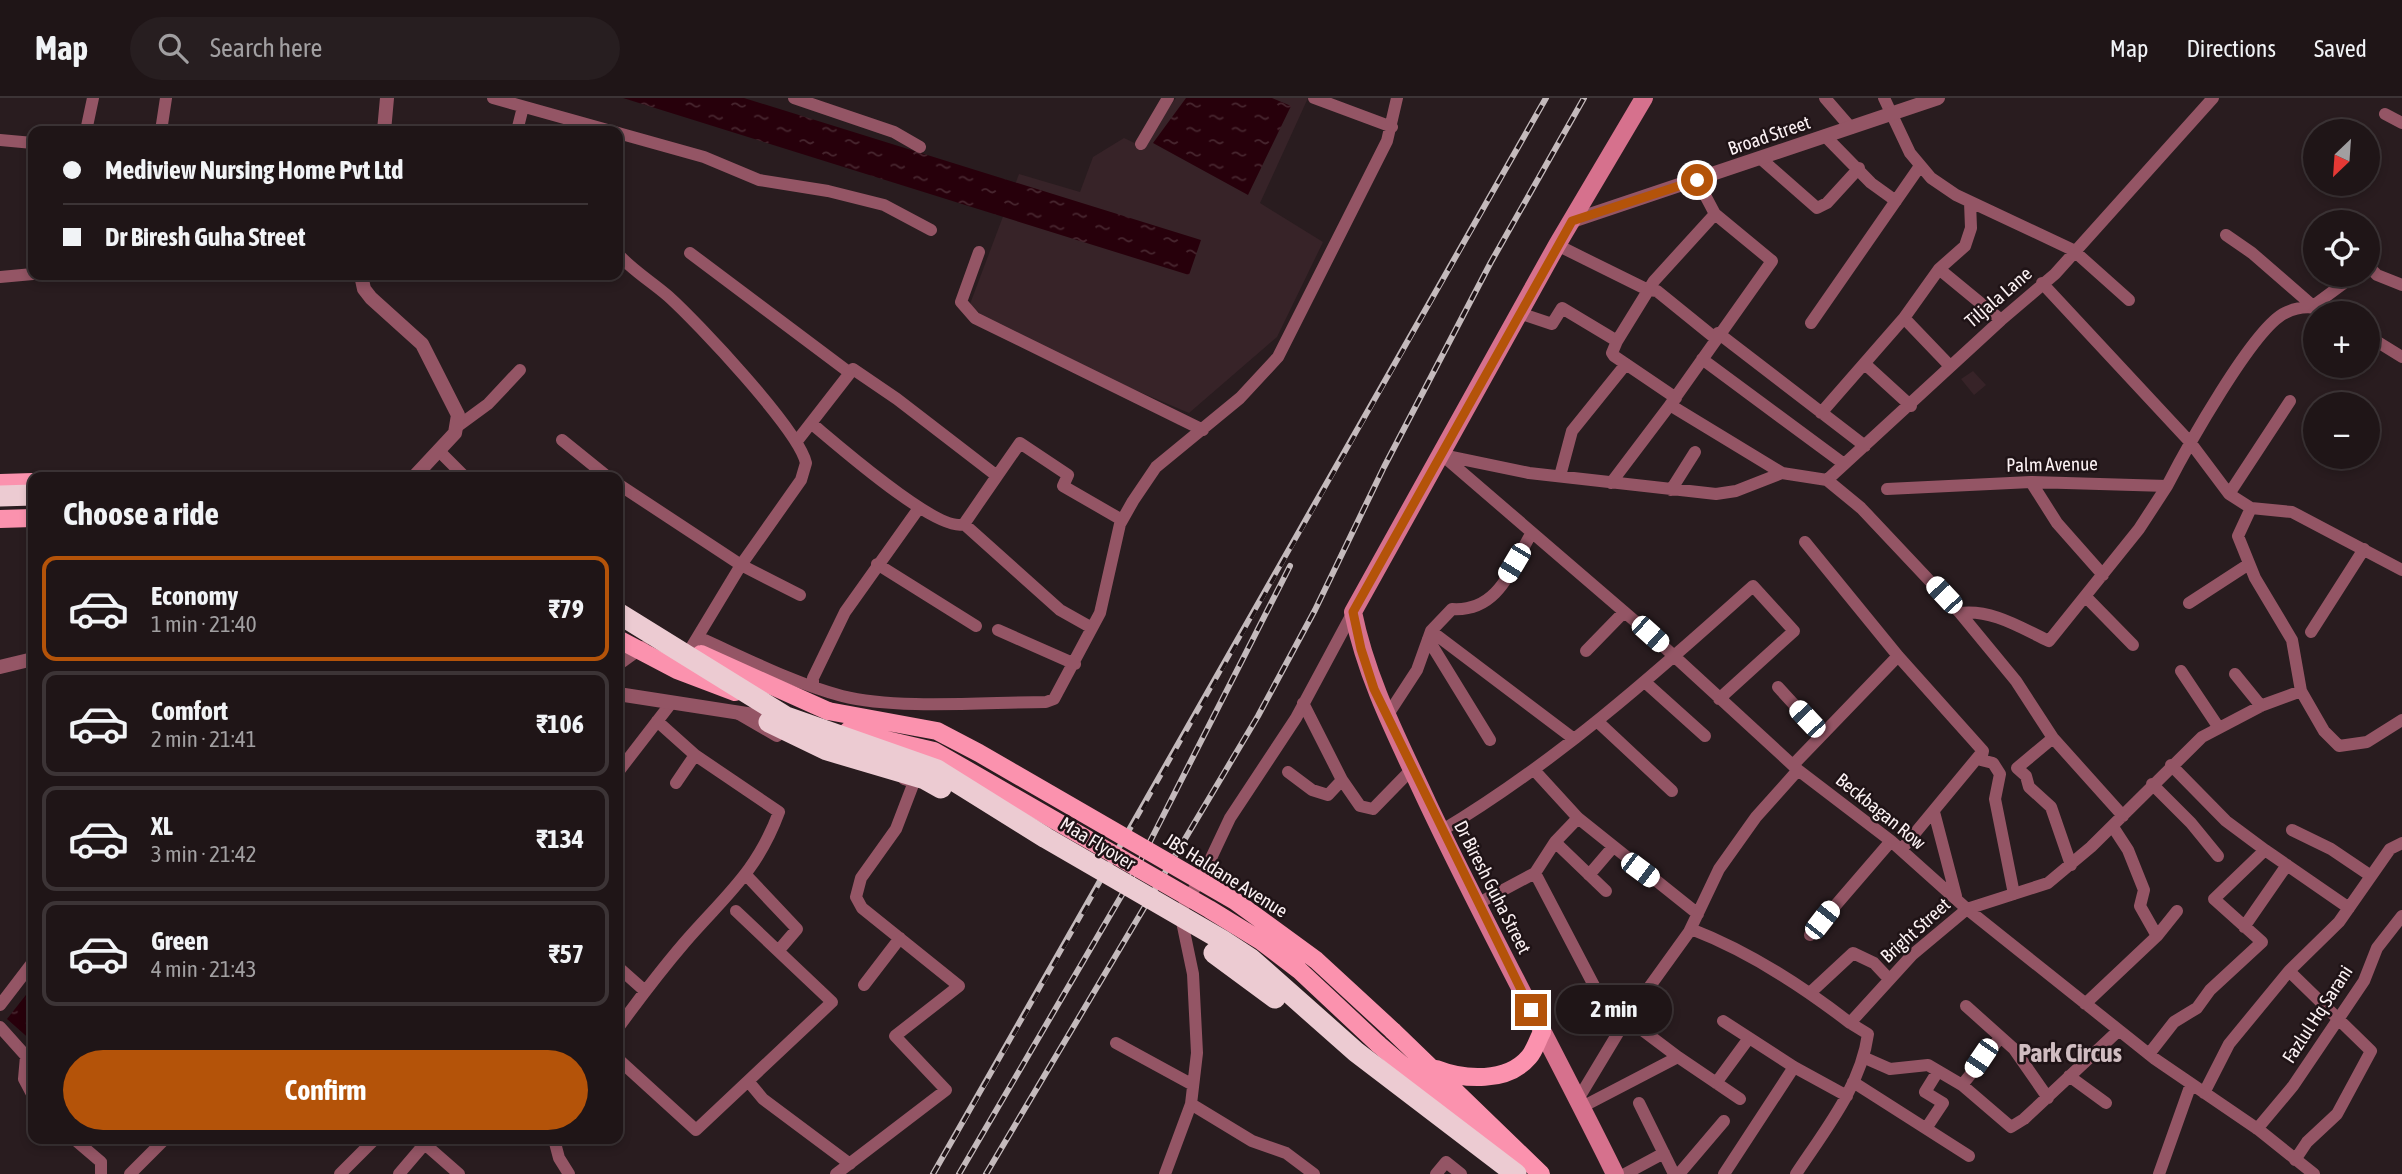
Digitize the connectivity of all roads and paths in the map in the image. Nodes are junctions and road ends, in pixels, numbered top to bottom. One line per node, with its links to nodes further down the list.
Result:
1 (93, 98): 18 (street)
2 (166, 98): 19 (street)
3 (387, 98): 20 (street)
4 (493, 98): 14 (street)
5 (794, 98): 30 (street)
6 (1168, 98): 29 (street)
7 (1314, 98): 23 (street)
8 (1397, 98): 23 (street)
9 (1644, 98): 38 (main road)
10 (1825, 98): 24 (street)
11 (1884, 98): 15 (street)
12 (1938, 98): 15 (street, Broad Street)
13 (2213, 98): 42 (street, Tiljala Lane)
14 (523, 107): 21 (street); 22 (street)
15 (1889, 113): 24 (street, Broad Street); 32 (street)
16 (2385, 114): 17 (street)
17 (2402, 123)
18 (87, 126)
19 (162, 126)
20 (384, 126)
21 (518, 126)
22 (592, 126)
23 (1392, 127): 79 (street)
24 (1851, 128): 26 (street, Broad Street)
25 (623, 134): 39 (street)
26 (1825, 136): 31 (street, Broad Street); 33 (street)
27 (0, 140): 28 (street)
28 (28, 143)
29 (1141, 144)
30 (920, 147)
31 (1760, 158): 33 (street); 34 (street, Broad Street)
32 (1920, 166): 35 (street); 36 (street)
33 (1859, 168): 35 (street)
34 (1697, 180): 37 (street); 38 (street, Broad Street)
35 (1896, 201): 62 (street)
36 (1970, 202): 42 (street); 46 (street)
37 (1715, 214): 54 (street); 63 (street)
38 (1572, 221): 41 (main road)
39 (931, 230)
40 (2226, 236): 56 (street)
41 (1557, 245): 54 (street); 59 (main road)
42 (2073, 250): 51 (street, Tiljala Lane); 55 (street)
43 (979, 252): 79 (street)
44 (690, 253): 72 (street)
45 (623, 258): 81 (street)
46 (1939, 269): 60 (street); 61 (street)
47 (28, 274): 49 (street)
48 (2380, 276): 52 (street)
49 (0, 277)
50 (362, 280): 78 (street)
51 (2042, 283): 61 (street, Tiljala Lane); 82 (street)
52 (2402, 285)
53 (2339, 287): 57 (street)
54 (1648, 290): 63 (street); 64 (street)
55 (2129, 300)
56 (2307, 301)
57 (2320, 301)
58 (2303, 308): 82 (street)
59 (1519, 313): 64 (street); 86 (main road)
60 (1904, 318): 69 (street); 70 (street)
61 (2001, 320): 70 (street, Tiljala Lane)
62 (1811, 323)
63 (1717, 336): 67 (street); 76 (street)
64 (1617, 341): 68 (street)
65 (2380, 343): 66 (street)
66 (2402, 357)
67 (1702, 359): 73 (street); 87 (street)
68 (1626, 363): 73 (street); 93 (street)
69 (1865, 364): 75 (street); 76 (street)
70 (1950, 366): 75 (street, Tiljala Lane)
71 (520, 370): 78 (street)
72 (850, 373): 77 (street); 92 (street)
73 (1673, 401): 91 (street); 98 (street)
74 (2290, 401): 103 (street)
75 (1910, 406): 83 (street, Tiljala Lane)
76 (1821, 413): 83 (street)
77 (811, 423): 81 (street); 106 (street)
78 (458, 426): 84 (street)
79 (1203, 430): 112 (street)
80 (562, 440): 90 (street)
81 (797, 441): 119 (street)
82 (2190, 442): 99 (street); 103 (street)
83 (1865, 446): 87 (street, Tiljala Lane)
84 (439, 452): 88 (street); 89 (street)
85 (1695, 452): 102 (street)
86 (1442, 455): 93 (street); 114 (street, Beckbagan Row); 126 (main road)
87 (1844, 464): 94 (street, Tiljala Lane)
88 (419, 472)
89 (460, 472)
90 (602, 472)
91 (1782, 473): 94 (street); 102 (street)
92 (997, 476): 112 (street); 113 (street)
93 (1560, 476): 98 (street)
94 (1827, 480): 128 (street)
95 (28, 482): 97 (main road)
96 (2031, 482): 99 (street, Palm Avenue); 101 (street, Palm Avenue); 121 (street)
97 (0, 483)
98 (1611, 483): 102 (street)
99 (2167, 486): 121 (street)
100 (623, 487): 119 (street)
101 (1887, 489)
102 (1671, 490)
103 (2229, 494): 107 (street)
104 (28, 495): 105 (highway)
105 (0, 496)
106 (919, 508): 113 (street); 117 (street)
107 (2251, 508): 116 (street); 118 (street)
108 (28, 509): 109 (highway)
109 (0, 510)
110 (28, 518): 111 (main road)
111 (0, 519)
112 (1122, 520): 132 (street)
113 (964, 524): 132 (street)
114 (1531, 534): 127 (street, Beckbagan Row); 136 (street)
115 (1805, 542): 143 (street)
116 (2364, 550): 120 (street); 134 (street)
117 (877, 564): 131 (street); 152 (street)
118 (2249, 564): 124 (street); 154 (street)
119 (741, 565): 122 (street); 138 (street)
120 (2402, 570)
121 (2103, 575): 123 (street)
122 (800, 595)
123 (2086, 597): 128 (street); 139 (street)
124 (2189, 603)
125 (623, 606): 130 (main road)
126 (1353, 612): 158 (street); 161 (main road, Dr Biresh Guha Street)
127 (1624, 612): 141 (street); 142 (street, Beckbagan Row)
128 (1960, 612): 170 (street)
129 (623, 616): 287 (highway, Maa Flyover, bridge)
130 (655, 626): 138 (main road); 140 (street)
131 (976, 626)
132 (1092, 628): 146 (street)
133 (998, 630): 146 (street)
134 (2311, 632)
135 (623, 633): 286 (highway, Maa Flyover, bridge)
136 (1430, 635): 161 (street); 171 (street); 172 (street)
137 (623, 642): 140 (main road, JBS Haldane Avenue)
138 (695, 643): 148 (street); 152 (street); 162 (main road)
139 (2133, 645)
140 (640, 651): 145 (street); 148 (main road, JBS Haldane Avenue)
141 (1586, 651)
142 (1675, 656): 151 (street); 156 (street, Beckbagan Row); 156 (street)
143 (1898, 656): 168 (street); 173 (street)
144 (28, 660): 147 (street)
145 (623, 663)
146 (1075, 664): 152 (street)
147 (0, 667)
148 (677, 670): 163 (main road, JBS Haldane Avenue)
149 (2181, 671): 167 (street)
150 (2235, 674): 159 (street)
151 (1646, 683): 166 (street); 169 (street)
152 (813, 687)
153 (1778, 687): 168 (street)
154 (2301, 691): 159 (street, Bright Street); 164 (street)
155 (623, 695): 157 (street)
156 (1719, 699): 177 (street, Beckbagan Row)
157 (672, 702): 160 (street); 165 (street)
158 (1303, 703): 181 (street); 253 (street)
159 (2261, 706): 167 (street, Bright Street)
160 (735, 712): 163 (street); 218 (street)
161 (1387, 716): 178 (main road, Dr Biresh Guha Street)
162 (827, 719): 163 (main road, JBS Haldane Avenue); 245 (main road, JBS Haldane Avenue, bridge); 288 (main road, bridge)
163 (803, 720)
164 (2402, 720)
165 (657, 721): 174 (street); 175 (street)
166 (1597, 721): 171 (street); 184 (street)
167 (2219, 728): 176 (street, Bright Street)
168 (1821, 734): 177 (street)
169 (1705, 736)
170 (2053, 738): 186 (street); 198 (street)
171 (1574, 739): 179 (street)
172 (1490, 740)
173 (1983, 751): 185 (street); 205 (street)
174 (695, 755): 182 (street); 202 (street)
175 (623, 765)
176 (2171, 765): 183 (street, Bright Street); 196 (street)
177 (1796, 767): 191 (street, Beckbagan Row); 212 (street)
178 (1412, 769): 181 (street); 189 (main road, Dr Biresh Guha Street)
179 (1535, 771): 187 (street); 189 (street)
180 (1288, 772): 181 (street)
181 (1342, 780)
182 (676, 783)
183 (2152, 784): 186 (street, Bright Street); 197 (street)
184 (1672, 791)
185 (1934, 812): 195 (street); 206 (street)
186 (2123, 816): 188 (street, Bright Street)
187 (1578, 818): 192 (street); 194 (street)
188 (2113, 827): 198 (street, Bright Street); 217 (street)
189 (1441, 831): 207 (main road, Dr Biresh Guha Street)
190 (2292, 831): 203 (street)
191 (1891, 841): 195 (street, Beckbagan Row); 216 (street)
192 (1555, 842): 200 (street); 201 (street)
193 (2402, 843): 203 (street)
194 (1612, 847): 201 (street); 212 (street)
195 (1901, 850): 206 (street, Beckbagan Row)
196 (2265, 850): 199 (street); 214 (street)
197 (2218, 856)
198 (2071, 865): 205 (street, Bright Street)
199 (2287, 865): 208 (street); 214 (street)
200 (1535, 873): 207 (street); 230 (street)
201 (1589, 875): 204 (street)
202 (747, 876): 219 (street); 225 (street)
203 (2371, 876): 208 (street)
204 (1605, 891)
205 (2014, 894): 209 (street, Bright Street)
206 (1956, 897): 209 (street, Beckbagan Row)
207 (1477, 904): 237 (main road, Dr Biresh Guha Street)
208 (2348, 908): 222 (street)
209 (1967, 909): 223 (street, Bright Street); 227 (street, Beckbagan Row)
210 (736, 911): 219 (street)
211 (2177, 911): 217 (street)
212 (1698, 914): 215 (street)
213 (2402, 916): 231 (street, Fazlul Hq Sarani)
214 (2244, 927): 241 (street)
215 (1690, 929): 226 (street); 230 (street)
216 (1810, 935)
217 (2157, 936): 227 (street)
218 (900, 938): 224 (street); 274 (street)
219 (779, 950): 249 (street)
220 (28, 968): 228 (street)
221 (623, 971): 225 (street)
222 (2289, 971): 231 (street); 256 (street)
223 (1889, 979): 226 (street); 234 (street, Bright Street)
224 (864, 985)
225 (645, 991): 232 (street)
226 (1811, 992): 234 (street)
227 (2085, 1004): 236 (street, Beckbagan Row)
228 (0, 1005)
229 (1966, 1006): 239 (street)
230 (1627, 1018): 242 (street); 263 (street)
231 (2339, 1018): 266 (street, Fazlul Hq Sarani); 273 (street)
232 (623, 1021)
233 (1723, 1021): 238 (street)
234 (1850, 1023): 243 (street)
235 (0, 1027): 255 (street)
236 (2118, 1031): 241 (street, Beckbagan Row); 248 (street)
237 (1542, 1032): 245 (main road); 263 (main road, Dr Biresh Guha Street)
238 (1749, 1038): 246 (street); 251 (street)
239 (2000, 1038): 254 (street); 258 (street)
240 (1116, 1043): 253 (street)
241 (2149, 1054): 252 (street, Beckbagan Row)
242 (1678, 1057): 251 (street); 263 (street)
243 (1865, 1058): 247 (street); 250 (street)
244 (623, 1064): 249 (street)
245 (1429, 1066): 289 (main road, JBS Haldane Avenue)
246 (1794, 1067): 257 (street); 293 (street)
247 (1938, 1071): 254 (street); 265 (street)
248 (2069, 1076): 258 (street); 262 (street)
249 (748, 1081): 274 (street)
250 (1853, 1082): 257 (street); 265 (street)
251 (1716, 1083): 259 (street)
252 (2191, 1084): 256 (street, Beckbagan Row); 295 (street)
253 (1193, 1085): 261 (street)
254 (1962, 1085): 258 (street)
255 (28, 1087)
256 (2204, 1093): 266 (street, Beckbagan Row)
257 (1847, 1096): 294 (street)
258 (2048, 1098)
259 (1740, 1099)
260 (1639, 1103): 271 (street)
261 (1191, 1104): 282 (street); 283 (street)
262 (2106, 1104)
263 (1578, 1105): 290 (main road, Dr Biresh Guha Street)
264 (1724, 1121): 292 (street)
265 (1927, 1127): 272 (street)
266 (2258, 1129): 273 (street, Beckbagan Row)
267 (80, 1144): 275 (street)
268 (160, 1144): 276 (street)
269 (370, 1144): 277 (street)
270 (555, 1144): 280 (street)
271 (1664, 1153): 291 (street); 292 (street)
272 (1969, 1156)
273 (2295, 1160): 296 (street, Beckbagan Row)
274 (850, 1164): 281 (street)
275 (101, 1174)
276 (130, 1174)
277 (340, 1174)
278 (399, 1174): 279 (street)
279 (460, 1174)
280 (569, 1174)
281 (836, 1174)
282 (1165, 1174)
283 (1314, 1174)
284 (1436, 1174): 285 (street)
285 (1461, 1174)
286 (1495, 1174)
287 (1516, 1174)
288 (1529, 1174)
289 (1541, 1174)
290 (1615, 1174)
291 (1625, 1174)
292 (1677, 1174)
293 (1724, 1174)
294 (1796, 1174)
295 (2159, 1174)
296 (2314, 1174)

